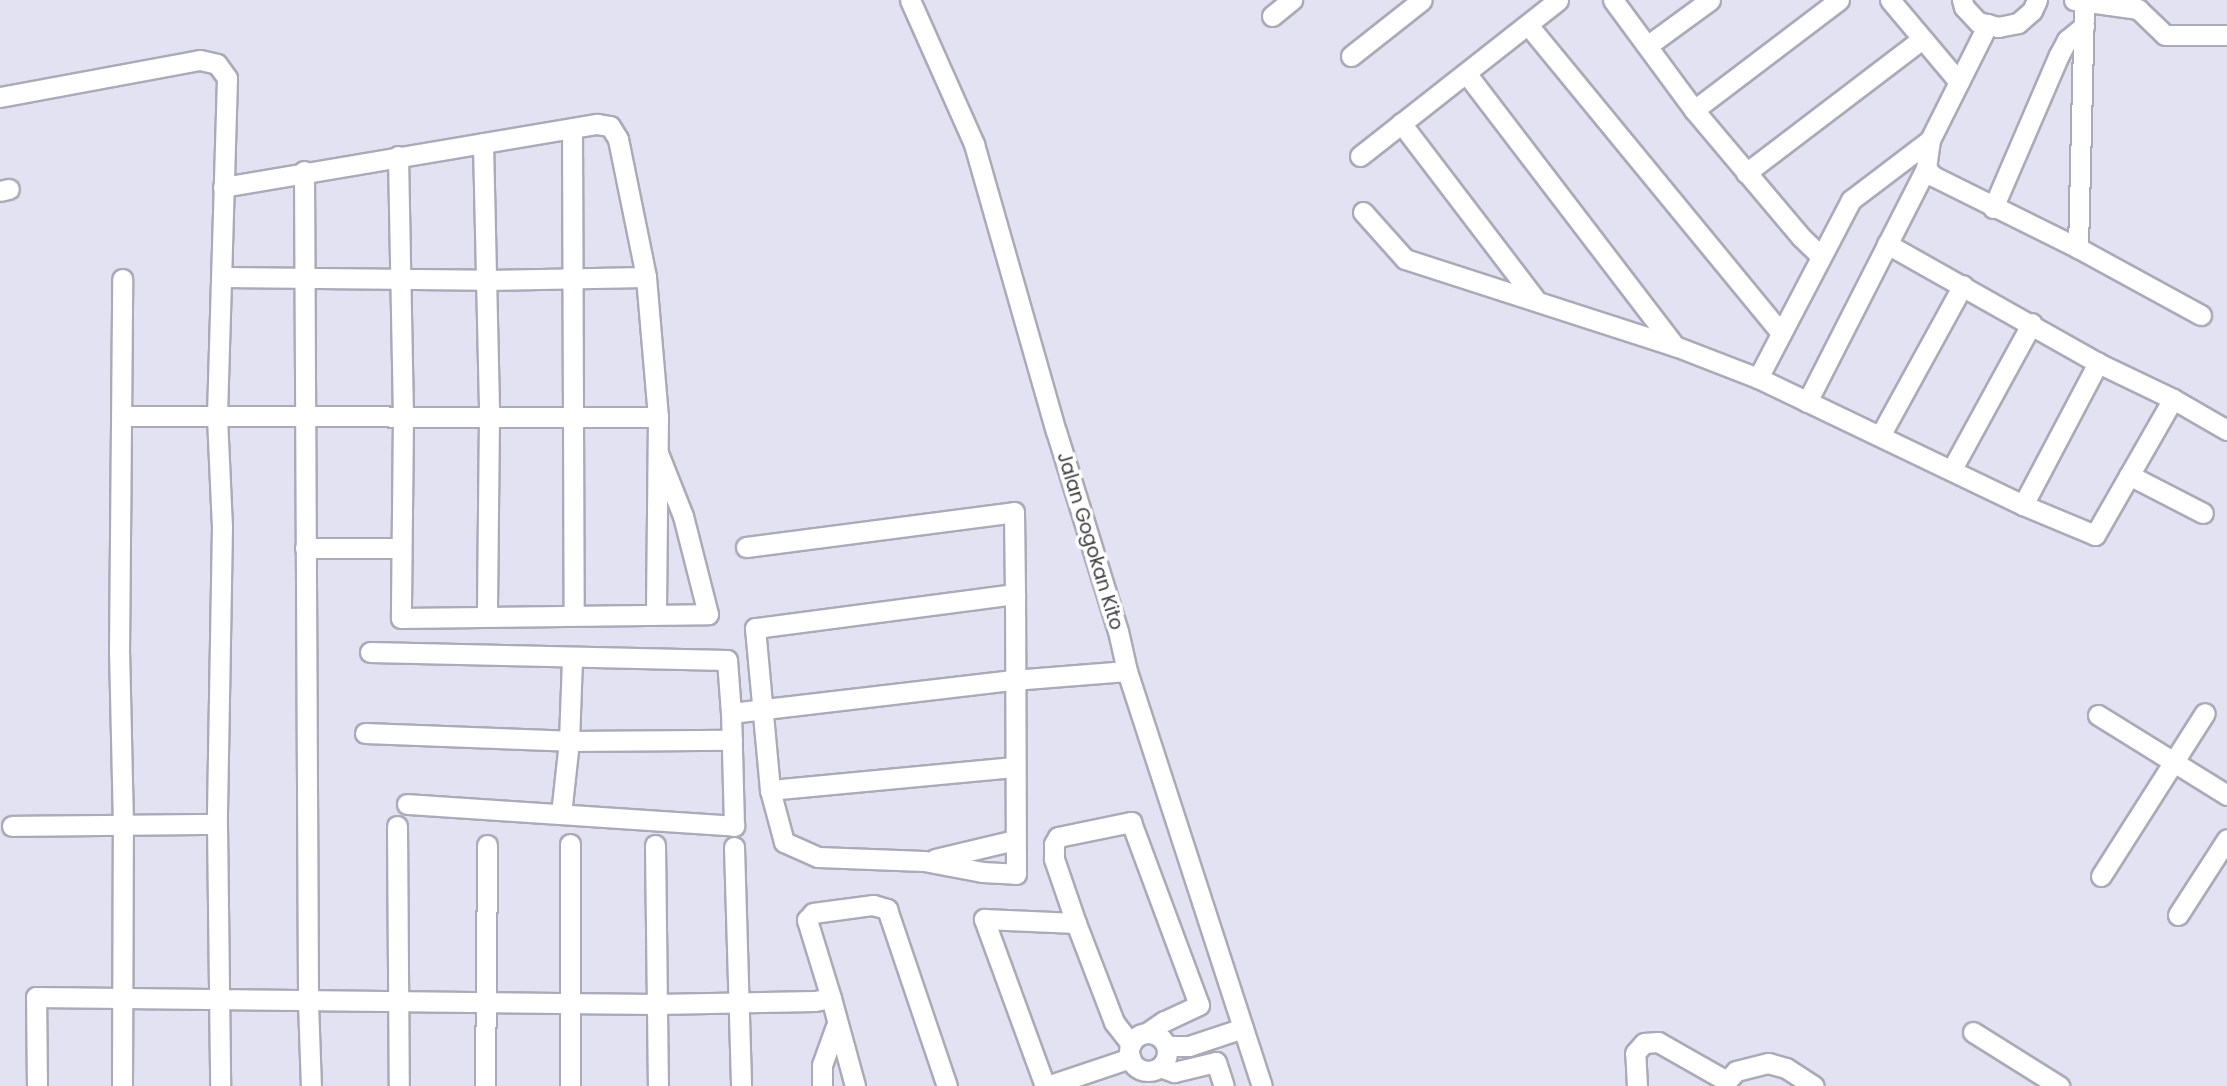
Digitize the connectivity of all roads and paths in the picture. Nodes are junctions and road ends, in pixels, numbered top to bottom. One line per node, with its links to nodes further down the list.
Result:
1 (910, 0): 79 (street, Jalan Gogokan Kito)
2 (1291, 0): 12 (street)
3 (1422, 0): 19 (street)
4 (1558, 0): 13 (street)
5 (1613, 0): 18 (street)
6 (1710, 0): 18 (street)
7 (1839, 0): 23 (street)
8 (1890, 0): 17 (street)
9 (1962, 0): 14 (street)
10 (2037, 0): 14 (street)
11 (2091, 1): 15 (street); 16 (street)
12 (1272, 16)
13 (1528, 24): 20 (street); 50 (street)
14 (1988, 24): 21 (street)
15 (2084, 26): 34 (street); 37 (street)
16 (2227, 35)
17 (1922, 38): 21 (street); 32 (street)
18 (1647, 46): 23 (street)
19 (1351, 56)
20 (1466, 73): 24 (street); 51 (street)
21 (1959, 82): 26 (street)
22 (0, 97): 33 (street)
23 (1694, 110): 32 (street)
24 (1401, 124): 29 (street); 47 (street)
25 (572, 128): 27 (street); 41 (street); 45 (street)
26 (1930, 139): 30 (street); 38 (street)
27 (484, 143): 28 (street); 44 (street)
28 (398, 156): 31 (street); 43 (street)
29 (1360, 156)
30 (1926, 169): 34 (street); 36 (street)
31 (304, 171): 33 (street); 40 (street)
32 (1746, 173): 38 (street)
33 (223, 187): 39 (street)
34 (1993, 208): 37 (street)
35 (1363, 212): 47 (street)
36 (1887, 244): 46 (street); 55 (street)
37 (2078, 248): 48 (street)
38 (1821, 256): 50 (street)
39 (222, 276): 40 (street); 60 (street)
40 (304, 277): 43 (street); 57 (street)
41 (646, 277): 45 (street); 61 (street)
42 (122, 279): 56 (street)
43 (400, 279): 44 (street); 58 (street)
44 (487, 280): 45 (street); 59 (street)
45 (573, 280): 62 (street)
46 (1963, 285): 49 (street); 64 (street)
47 (1535, 299): 51 (street)
48 (2201, 315)
49 (2032, 324): 52 (street); 66 (street)
50 (1781, 333): 53 (street)
51 (1675, 346): 53 (street)
52 (2098, 363): 54 (street); 68 (street)
53 (1758, 378): 55 (street)
54 (2173, 399): 63 (street); 67 (street)
55 (1807, 402): 64 (street)
56 (122, 416): 60 (street); 95 (street)
57 (305, 416): 58 (street); 60 (street); 71 (street)
58 (403, 416): 59 (street); 72 (street)
59 (489, 416): 62 (street); 76 (street)
60 (217, 417): 94 (street)
61 (658, 417): 62 (street); 65 (street)
62 (574, 418): 75 (street)
63 (2227, 430)
64 (1880, 436): 66 (street)
65 (658, 453): 74 (street); 74 (street)
66 (1952, 469): 68 (street)
67 (2129, 475): 68 (street); 69 (street)
68 (2023, 505)
69 (2203, 513)
70 (746, 547): 73 (street)
71 (305, 548): 72 (street); 111 (street)
72 (400, 548): 76 (street)
73 (1015, 594): 80 (street); 81 (street)
74 (656, 614): 75 (street)
75 (574, 615): 76 (street)
76 (487, 616)
77 (370, 652): 78 (street)
78 (572, 658): 82 (street); 87 (street)
79 (1127, 671): 80 (street); 118 (street, Jalan Gogokan Kito)
80 (1013, 680): 81 (street); 89 (street)
81 (762, 708): 82 (street); 90 (street)
82 (731, 713): 86 (street)
83 (2205, 713): 88 (street)
84 (2098, 715): 88 (street)
85 (365, 733): 87 (street)
86 (732, 740): 87 (street); 93 (street)
87 (569, 741): 93 (street)
88 (2173, 762): 91 (street); 105 (street)
89 (1014, 767): 90 (street); 99 (street)
90 (770, 790): 104 (street)
91 (2227, 794)
92 (407, 804): 93 (street)
93 (561, 814)
94 (217, 824): 95 (street); 110 (street)
95 (123, 825): 96 (street); 108 (street)
96 (12, 826)
97 (397, 826): 112 (street)
98 (2227, 839): 106 (street)
99 (1015, 840): 104 (street); 104 (street)
100 (570, 844): 113 (street)
101 (487, 845): 114 (street)
102 (655, 845): 115 (street)
103 (734, 847): 116 (street)
104 (924, 862)
105 (2101, 876)
106 (2178, 915)
107 (1076, 923): 119 (street); 122 (street); 136 (street)
108 (122, 998): 110 (street); 124 (street); 125 (street)
109 (831, 998): 116 (street); 117 (street); 135 (street)
110 (218, 1001): 111 (street); 126 (street)
111 (308, 1002): 112 (street); 127 (street)
112 (400, 1002): 114 (street); 128 (street)
113 (571, 1002): 114 (street); 115 (street); 130 (street)
114 (485, 1003): 129 (street)
115 (657, 1004): 116 (street); 131 (street)
116 (741, 1004): 132 (street)
117 (836, 1026): 133 (street); 134 (street)
118 (1243, 1028): 121 (street); 138 (street, Jalan Gogokan Kito)
119 (1148, 1032): 121 (street); 122 (street)
120 (1973, 1032): 141 (street)
121 (1167, 1046): 123 (street)
122 (1135, 1064): 123 (street); 136 (street)
123 (1160, 1067): 137 (street)
124 (37, 1086)
125 (122, 1086)
126 (220, 1086)
127 (311, 1086)
128 (399, 1086)
129 (485, 1086)
130 (570, 1086)
131 (658, 1086)
132 (741, 1086)
133 (821, 1086)
134 (855, 1086)
135 (947, 1086)
136 (1046, 1086)
137 (1224, 1086)
138 (1262, 1086)
139 (1637, 1086): 140 (street)
140 (1814, 1086)
141 (2059, 1086)

